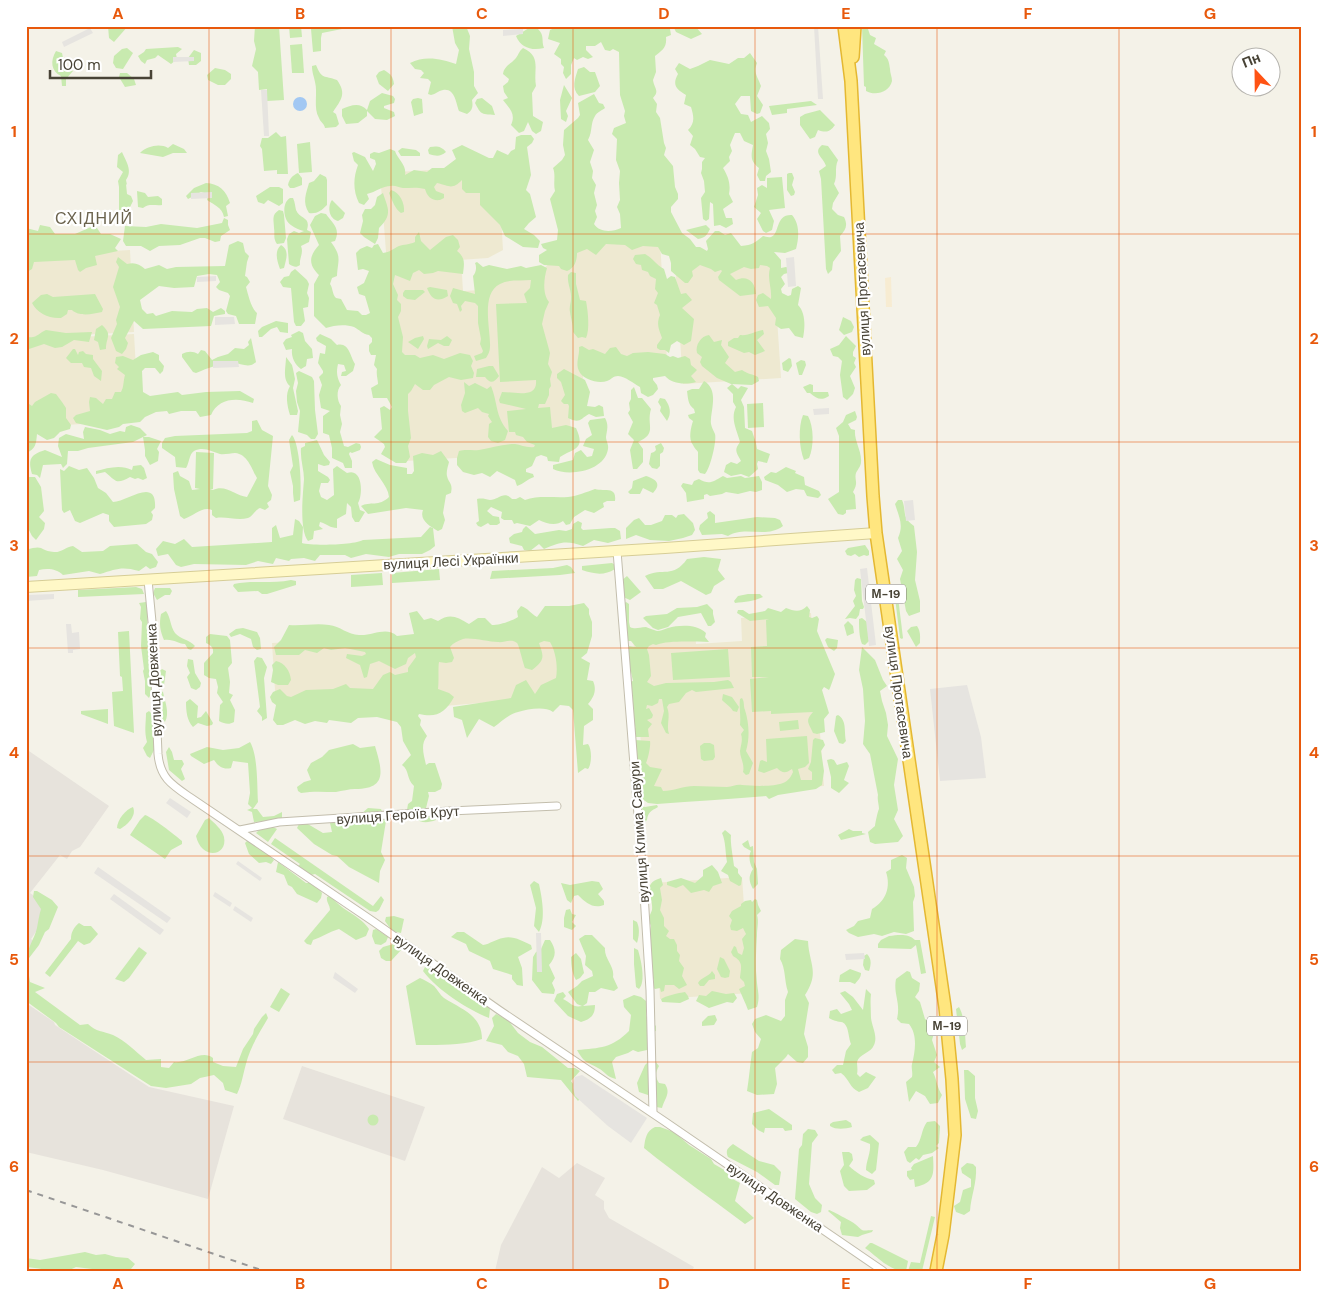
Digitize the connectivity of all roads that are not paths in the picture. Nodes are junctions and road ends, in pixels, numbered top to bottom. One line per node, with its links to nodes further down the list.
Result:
1 (844, 26): 3 (highway, вулиця Протасевича / М-19)
2 (855, 26): 3 (highway, вулиця Протасевича / М-19)
3 (851, 81): 4 (highway, вулиця Протасевича / М-19)
4 (876, 533): 5 (main road, вулиця Лесі Українки); 12 (highway, вулиця Протасевича / М-19)
5 (617, 550): 6 (main road, вулиця Лесі Українки); 10 (street, вулиця Клима Савури)
6 (148, 580): 7 (main road, вулиця Лесі Українки); 9 (street, вулиця Довженка)
7 (26, 587)
8 (557, 806): 9 (street, вулиця Героїв Крут)
9 (240, 830): 10 (street, вулиця Довженка)
10 (653, 1113): 11 (street, вулиця Довженка)
11 (884, 1271)
12 (936, 1271)

